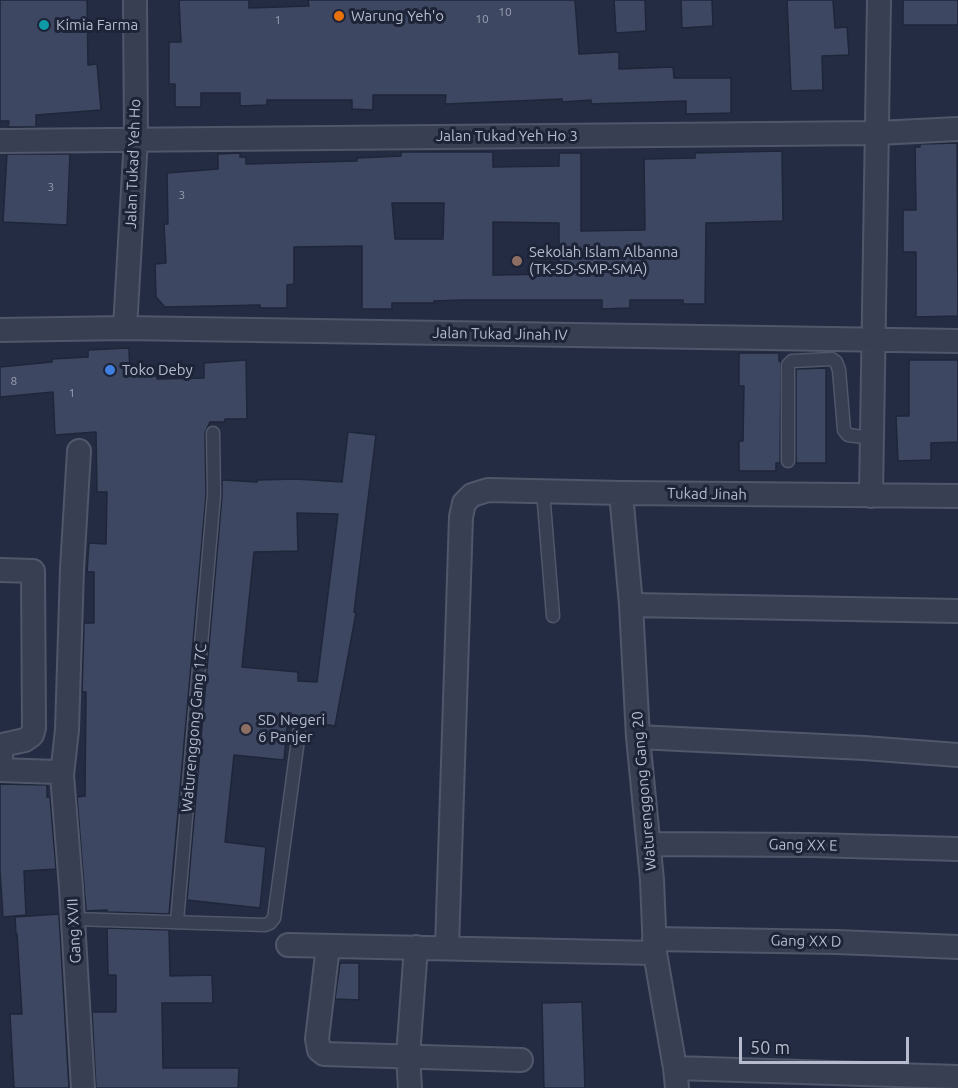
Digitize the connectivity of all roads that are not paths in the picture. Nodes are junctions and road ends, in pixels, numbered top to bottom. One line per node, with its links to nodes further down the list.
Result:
1 (135, 0): 5 (street, Jalan Tukad Yeh Ho)
2 (879, 0): 4 (street)
3 (958, 129): 4 (street, Jalan Tukad Yeh Ho 3)
4 (878, 133): 5 (street, Jalan Tukad Yeh Ho 3); 9 (street)
5 (136, 138): 6 (street, Jalan Tukad Yeh Ho 3); 7 (street, Jalan Tukad Yeh Ho)
6 (0, 141)
7 (125, 328): 8 (street, Jalan Tukad Jinah IV); 9 (street, Jalan Tukad Jinah IV)
8 (0, 330)
9 (874, 339): 10 (street, Jalan Tukad Jinah IV); 12 (street)
10 (958, 341)
11 (213, 433): 31 (lane, Waturenggong Gang 17C)
12 (871, 438): 14 (lane); 17 (street)
13 (79, 451): 27 (street, Gang XVII)
14 (788, 461)
15 (543, 491): 16 (street, Tukad Jinah); 22 (lane); 37 (street, Tukad Jinah)
16 (621, 493): 17 (street, Tukad Jinah); 20 (street, Waturenggong Gang 20)
17 (871, 496): 18 (street, Tukad Jinah)
18 (958, 496)
19 (0, 570): 26 (street)
20 (632, 605): 21 (street); 24 (street, Waturenggong Gang 20)
21 (958, 611)
22 (553, 616)
23 (299, 732): 31 (lane)
24 (638, 737): 25 (street); 28 (street, Waturenggong Gang 20)
25 (958, 755)
26 (0, 770): 27 (street)
27 (62, 775): 30 (street, Gang XVII)
28 (649, 844): 29 (street, Gang XX E); 34 (street, Waturenggong Gang 20)
29 (958, 849)
30 (73, 919): 31 (lane); 42 (street, Gang XVII)
31 (177, 921)
32 (288, 945): 33 (street, Gang XX D)
33 (327, 946): 36 (street, Gang XX D); 38 (street)
34 (654, 946): 35 (street, Gang XX D); 37 (street, Gang XX D); 41 (street, Waturenggong Gang 20)
35 (958, 946)
36 (416, 947): 37 (street, Gang XX D); 38 (street)
37 (447, 947)
38 (408, 1056): 39 (street); 43 (street)
39 (521, 1060)
40 (947, 1076): 41 (street)
41 (676, 1078)
42 (83, 1088)
43 (410, 1088)

